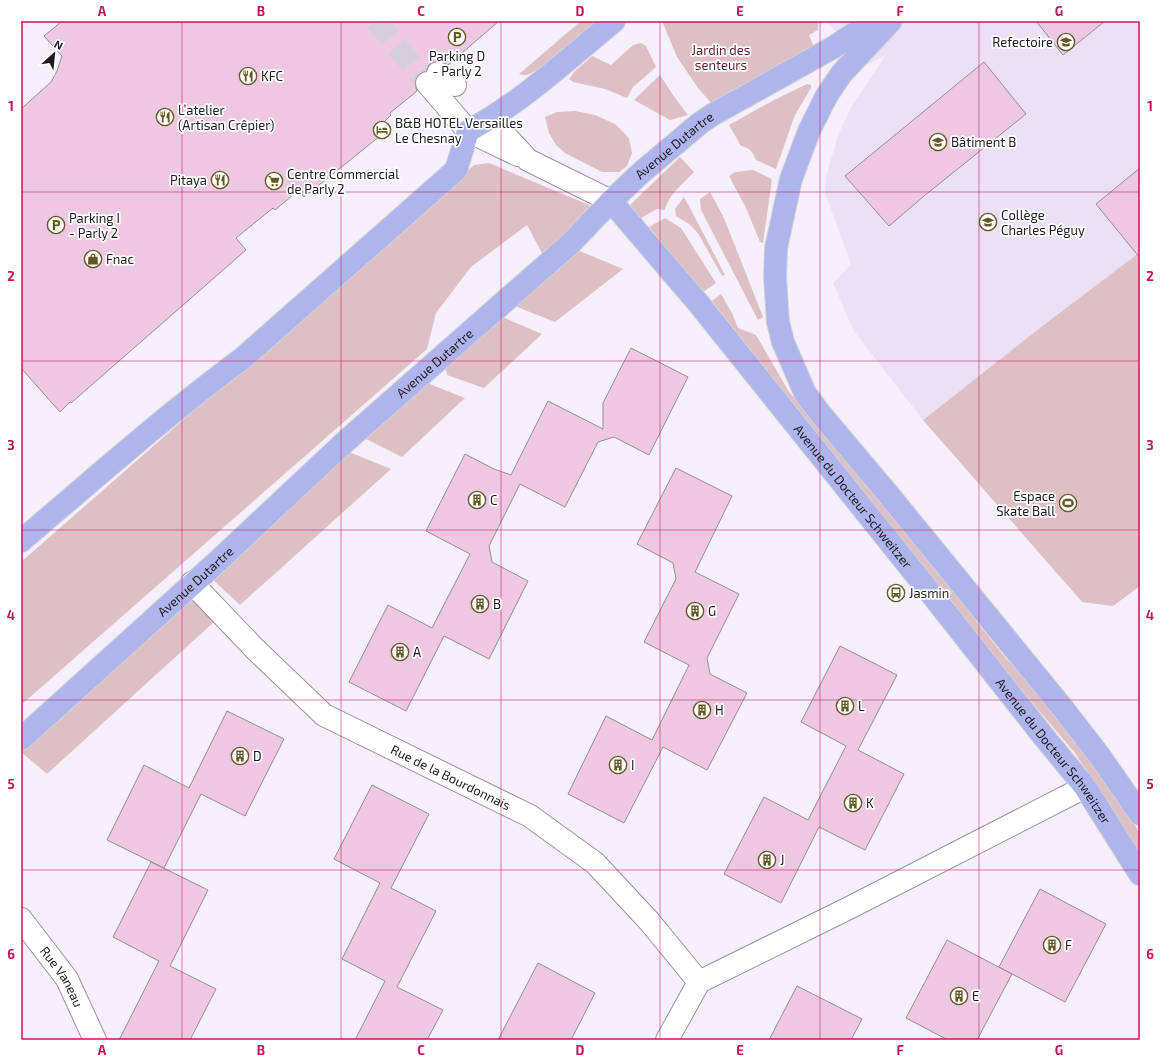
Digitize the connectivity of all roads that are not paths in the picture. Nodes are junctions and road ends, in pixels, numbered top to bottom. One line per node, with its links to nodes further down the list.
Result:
1 (614, 21): 5 (main road)
2 (873, 21): 8 (main road, Avenue Dutartre)
3 (891, 21): 13 (main road, Avenue du Docteur Schweitzer)
4 (440, 80): 6 (street)
5 (490, 119): 6 (main road); 7 (street, Avenue du Docteur Schweitzer)
6 (468, 131): 7 (street, Avenue du Docteur Schweitzer); 9 (main road)
7 (528, 160): 8 (street, Avenue du Docteur Schweitzer)
8 (611, 201): 10 (main road, Avenue Dutartre); 12 (main road, Avenue du Docteur Schweitzer)
9 (21, 541)
10 (192, 583): 11 (main road, Avenue Dutartre); 16 (street, Rue de la Bourdonnais)
11 (21, 739)
12 (1085, 787): 14 (main road, Avenue du Docteur Schweitzer); 16 (street)
13 (1140, 814)
14 (1140, 874)
15 (21, 919): 17 (street, Rue Vaneau)
16 (700, 982): 18 (street)
17 (96, 1040)
18 (667, 1040)

